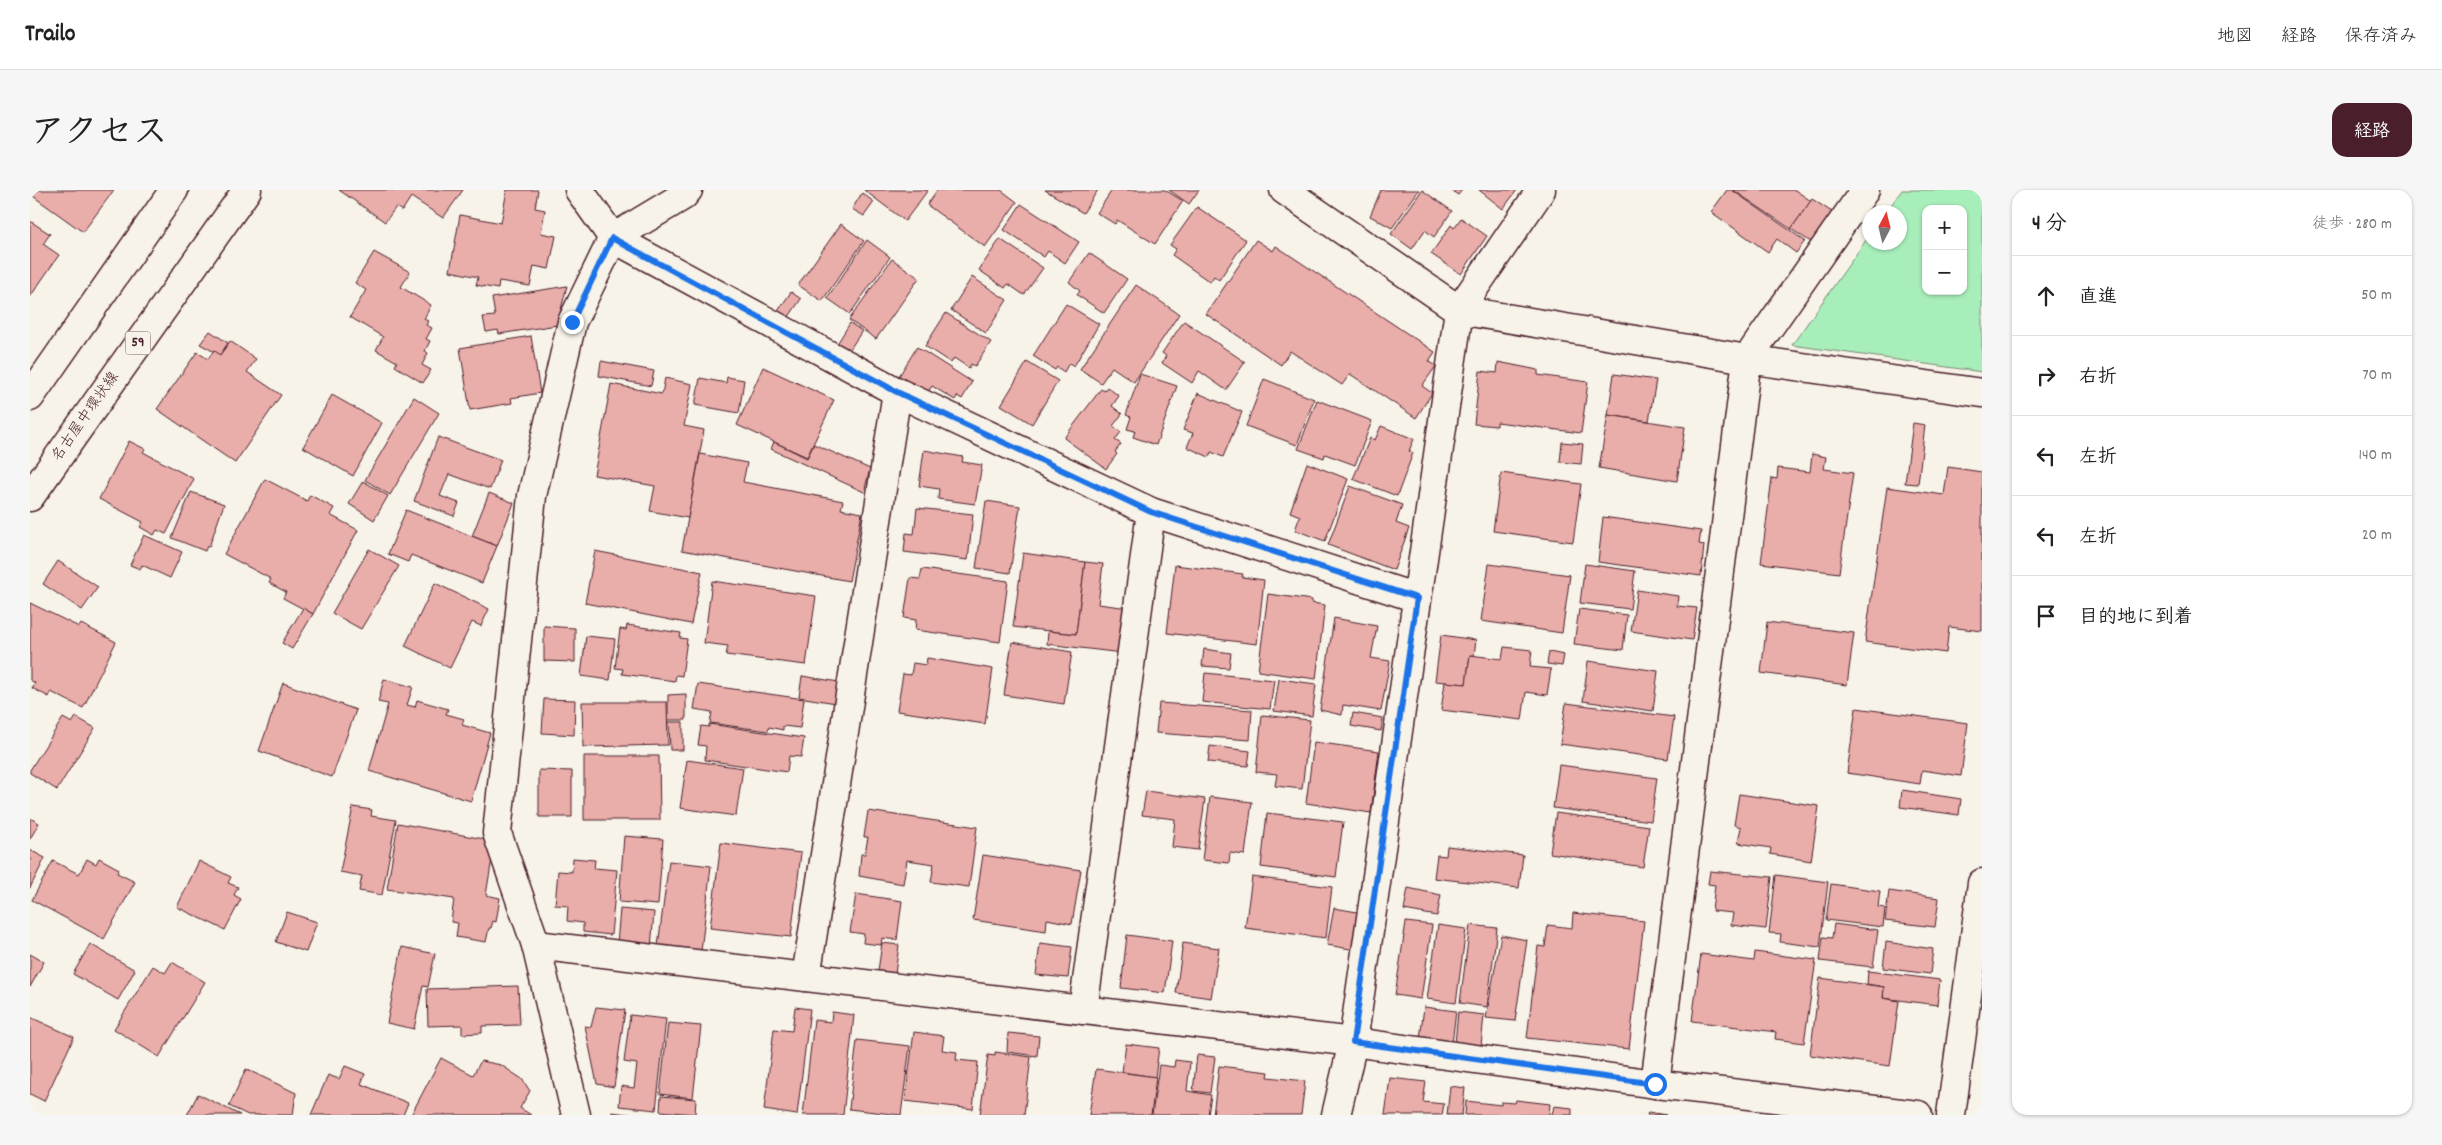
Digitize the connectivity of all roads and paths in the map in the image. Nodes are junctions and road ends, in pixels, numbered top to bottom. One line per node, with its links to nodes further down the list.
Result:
1 (174, 190): 13 (street)
2 (247, 190): 14 (street, 名古屋中環状線 / 59)
3 (579, 190): 8 (street)
4 (688, 190): 8 (street)
5 (1284, 190): 9 (street)
6 (1540, 190): 9 (street)
7 (1864, 190): 10 (street)
8 (612, 238): 11 (street); 18 (street)
9 (1459, 310): 10 (street); 16 (street)
10 (1747, 359): 12 (street); 22 (street)
11 (897, 392): 15 (street); 19 (street)
12 (1982, 393)
13 (30, 397)
14 (30, 498)
15 (1151, 512): 16 (street); 20 (street)
16 (1417, 598): 21 (street)
17 (1982, 882): 26 (street)
18 (536, 945): 19 (street); 23 (street)
19 (806, 977): 20 (street)
20 (1083, 1010): 21 (street)
21 (1353, 1042): 22 (street); 24 (street)
22 (1655, 1084): 25 (street)
23 (576, 1115)
24 (1336, 1115)
25 (1918, 1115)
26 (1951, 1115)

